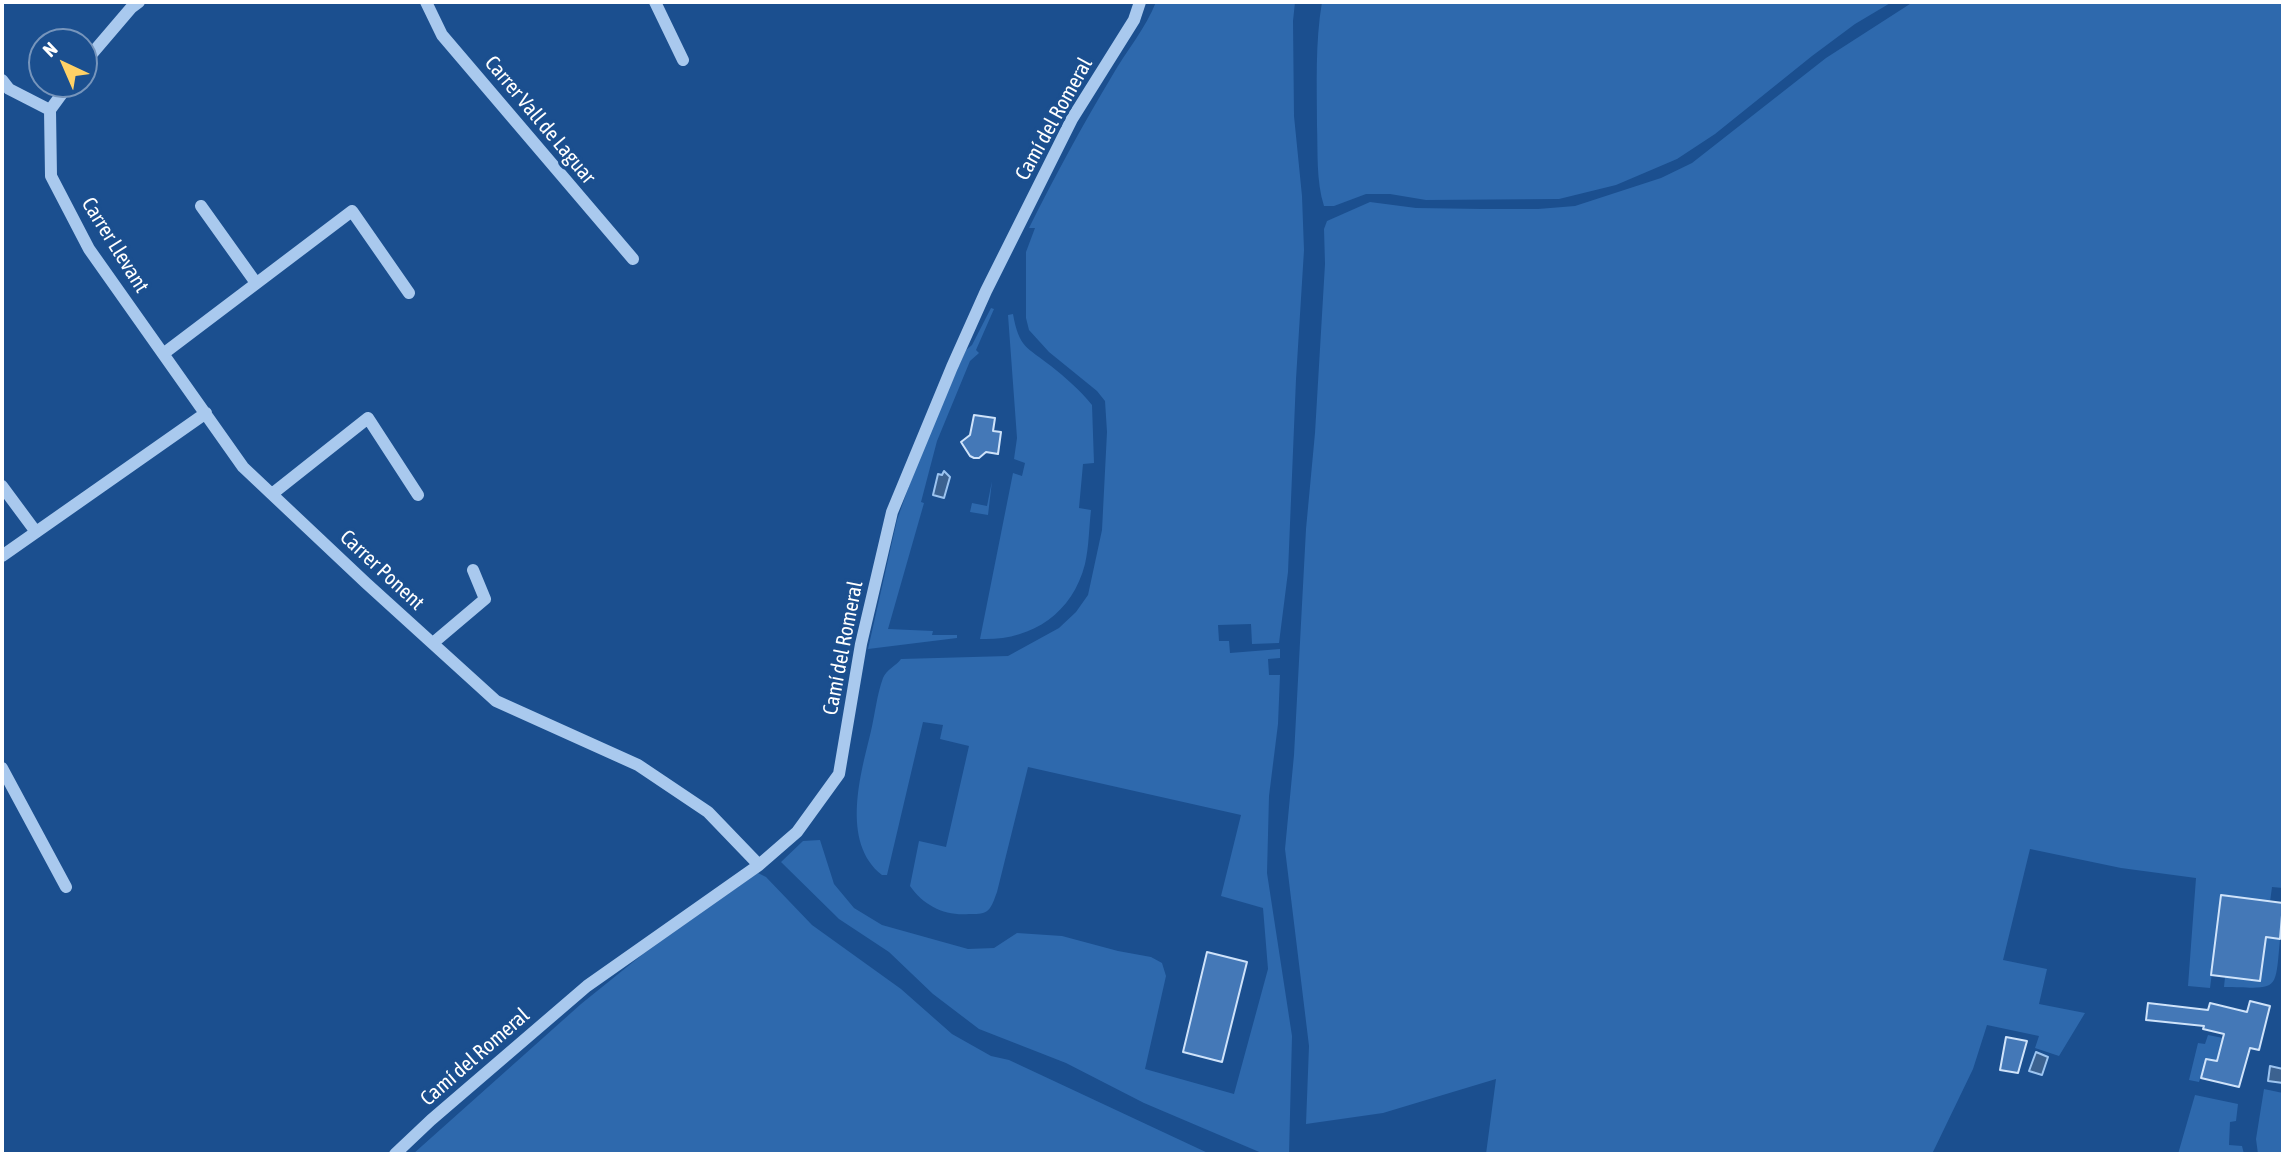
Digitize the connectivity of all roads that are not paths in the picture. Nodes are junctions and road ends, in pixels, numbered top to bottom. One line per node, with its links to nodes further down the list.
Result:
1 (139, 2): 5 (street)
2 (426, 2): 11 (street, Carrer Vall de Laguar)
3 (655, 2): 6 (street)
4 (1140, 2): 24 (street, Camí del Romeral)
5 (98, 47)
6 (683, 60)
7 (2, 80): 9 (street)
8 (59, 98): 9 (street)
9 (50, 110): 14 (street, Carrer Llevant)
10 (201, 206): 12 (street)
11 (633, 259)
12 (256, 283): 13 (street); 14 (street)
13 (409, 293)
14 (163, 354): 15 (street, Carrer Llevant)
15 (205, 413): 17 (street, Carrer Ponent); 19 (street)
16 (2, 486): 19 (street)
17 (272, 494): 18 (street); 22 (street, Carrer Ponent)
18 (418, 495)
19 (36, 532): 20 (street)
20 (2, 556)
21 (472, 570): 22 (street)
22 (433, 643): 24 (street, Carrer Ponent)
23 (2, 768): 25 (street)
24 (759, 865): 26 (street, Camí del Romeral)
25 (66, 887)
26 (395, 1154)

